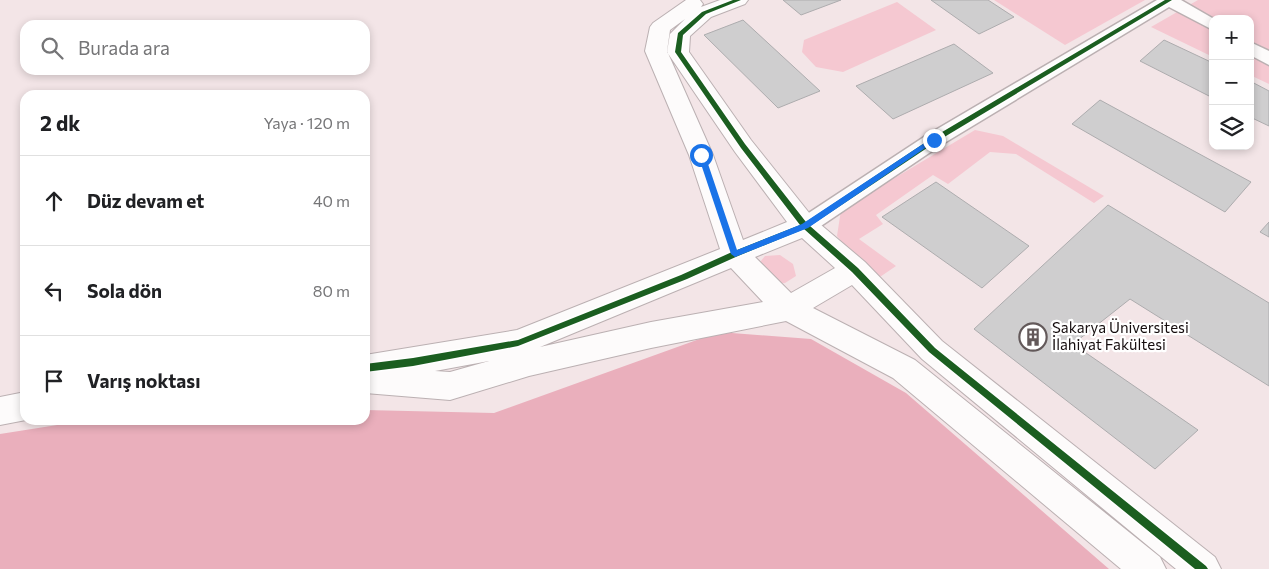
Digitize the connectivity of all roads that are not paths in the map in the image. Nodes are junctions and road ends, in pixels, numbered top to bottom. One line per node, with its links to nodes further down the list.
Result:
1 (702, 0): 8 (street)
2 (738, 0): 7 (street)
3 (1169, 0): 4 (street); 7 (street)
4 (1209, 23)
5 (1254, 50): 6 (street)
6 (1269, 59)
7 (805, 226): 8 (street); 9 (street)
8 (735, 254): 10 (street); 11 (street)
9 (855, 270): 10 (street); 16 (street)
10 (788, 309): 12 (street); 15 (street)
11 (370, 367)
12 (370, 380)
13 (20, 407): 14 (street)
14 (0, 411)
15 (1148, 569)
16 (1203, 569)

